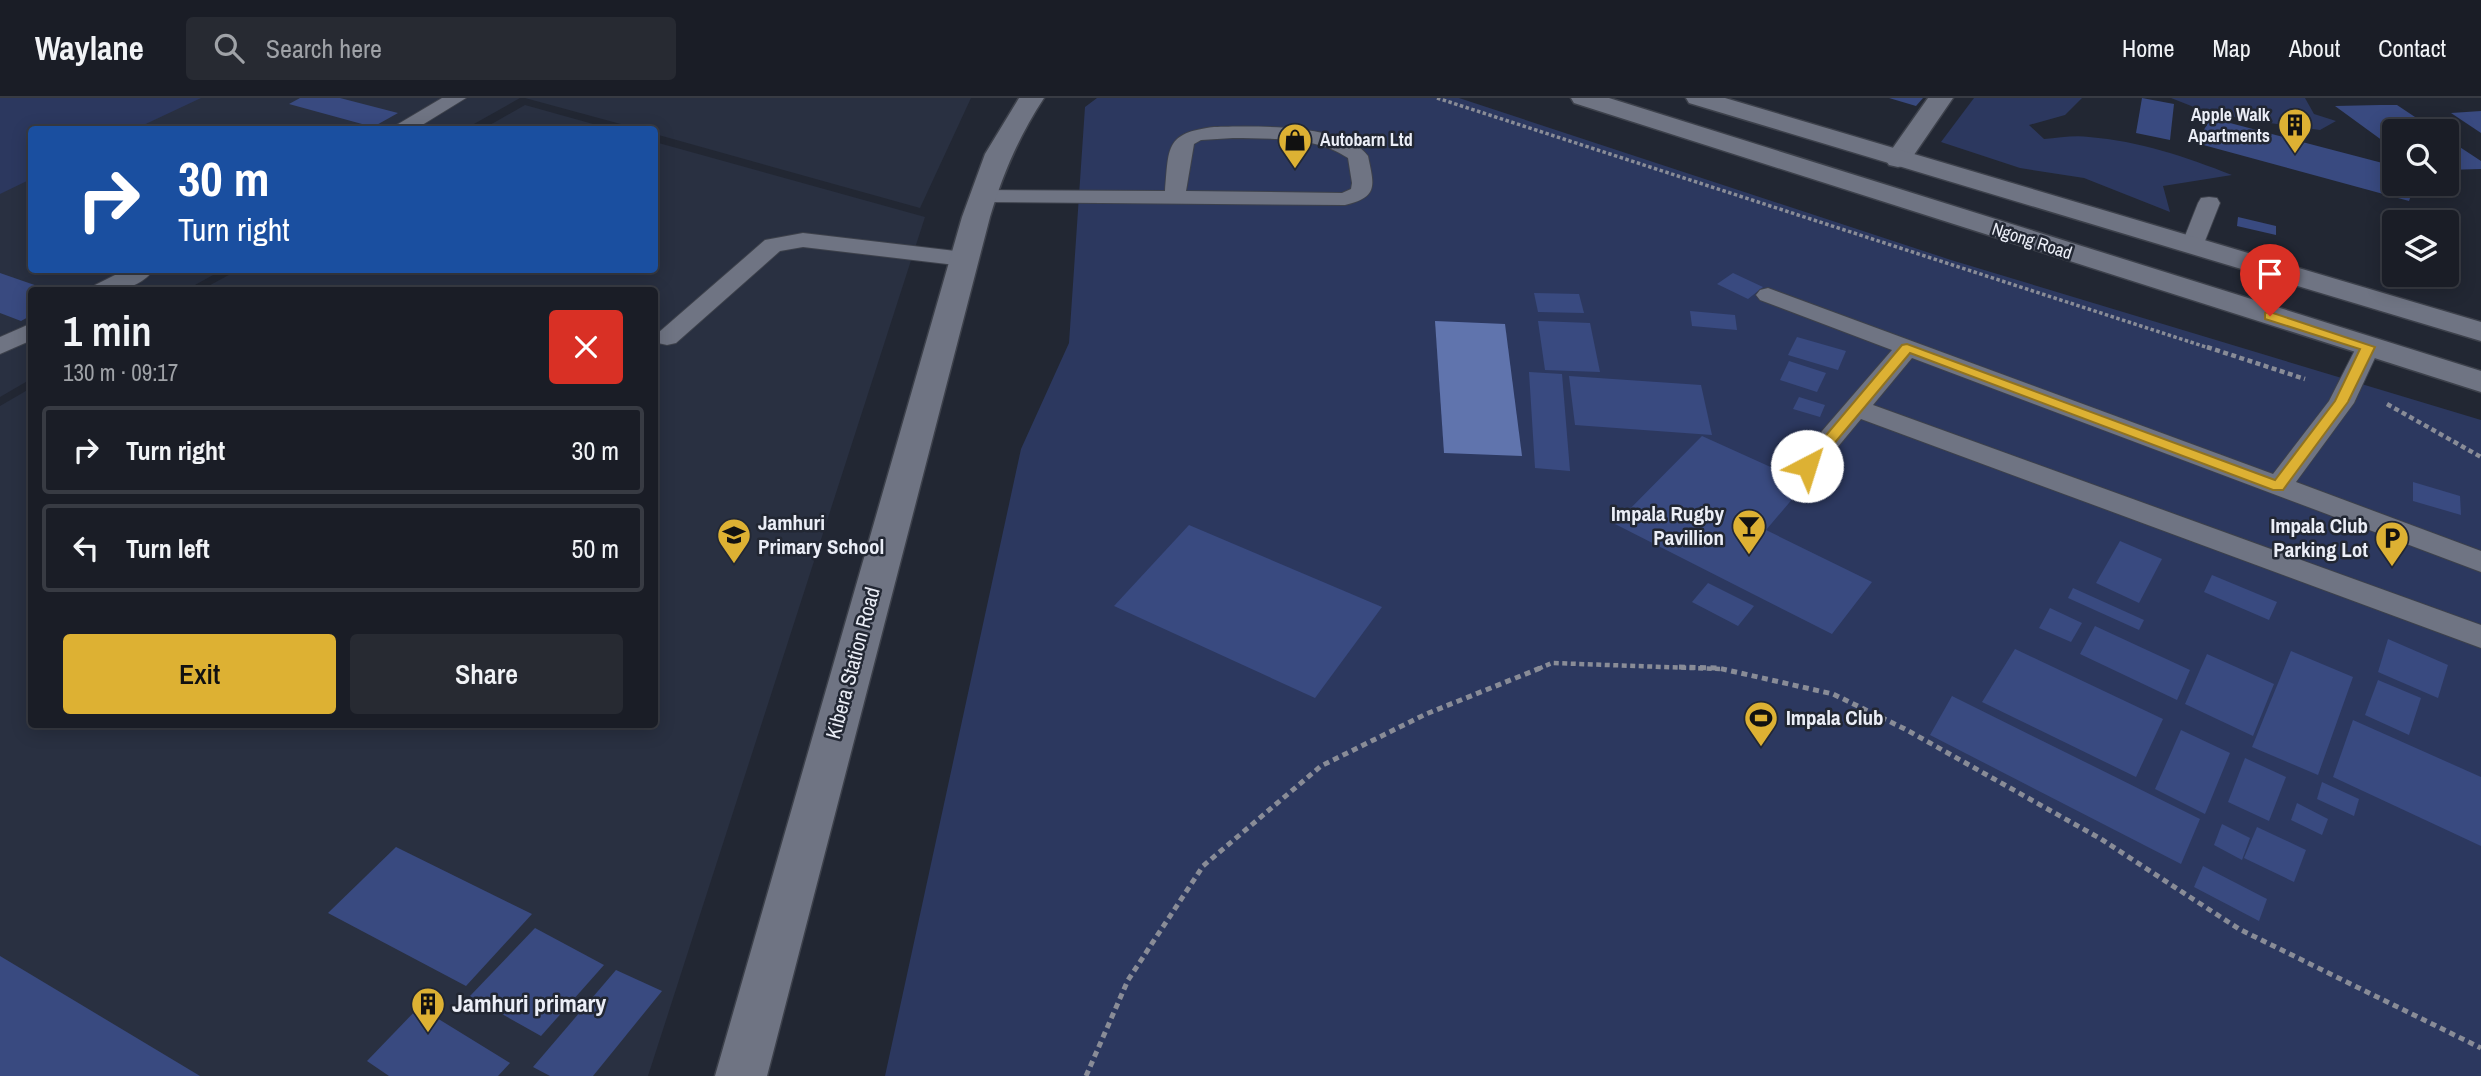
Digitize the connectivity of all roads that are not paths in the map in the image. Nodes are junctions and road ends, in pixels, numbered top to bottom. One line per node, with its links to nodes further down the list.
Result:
1 (456, 98): 6 (lane)
2 (1032, 98): 8 (main road, Kibera Station Road)
3 (1583, 98): 20 (main road, Ngong Road)
4 (1698, 98): 7 (main road, Ngong Road)
5 (1941, 98): 7 (main road)
6 (405, 126)
7 (1898, 159): 11 (main road, Ngong Road)
8 (982, 196): 9 (lane); 12 (main road, Kibera Station Road)
9 (1175, 196): 9 (lane)
10 (2209, 203): 11 (lane)
11 (2192, 246): 17 (main road, Ngong Road)
12 (964, 259): 18 (lane); 28 (main road, Kibera Station Road)
13 (136, 273): 14 (lane)
14 (109, 287)
15 (1768, 295): 21 (lane)
16 (28, 332): 19 (lane)
17 (2481, 332)
18 (667, 338)
19 (0, 347)
20 (2368, 347): 22 (main road, Ngong Road); 25 (lane)
21 (1907, 348): 23 (lane); 25 (lane)
22 (2481, 382)
23 (1857, 408): 24 (lane); 27 (lane)
24 (1807, 466)
25 (2278, 487): 26 (lane)
26 (2481, 562)
27 (2481, 637)
28 (741, 1076)

